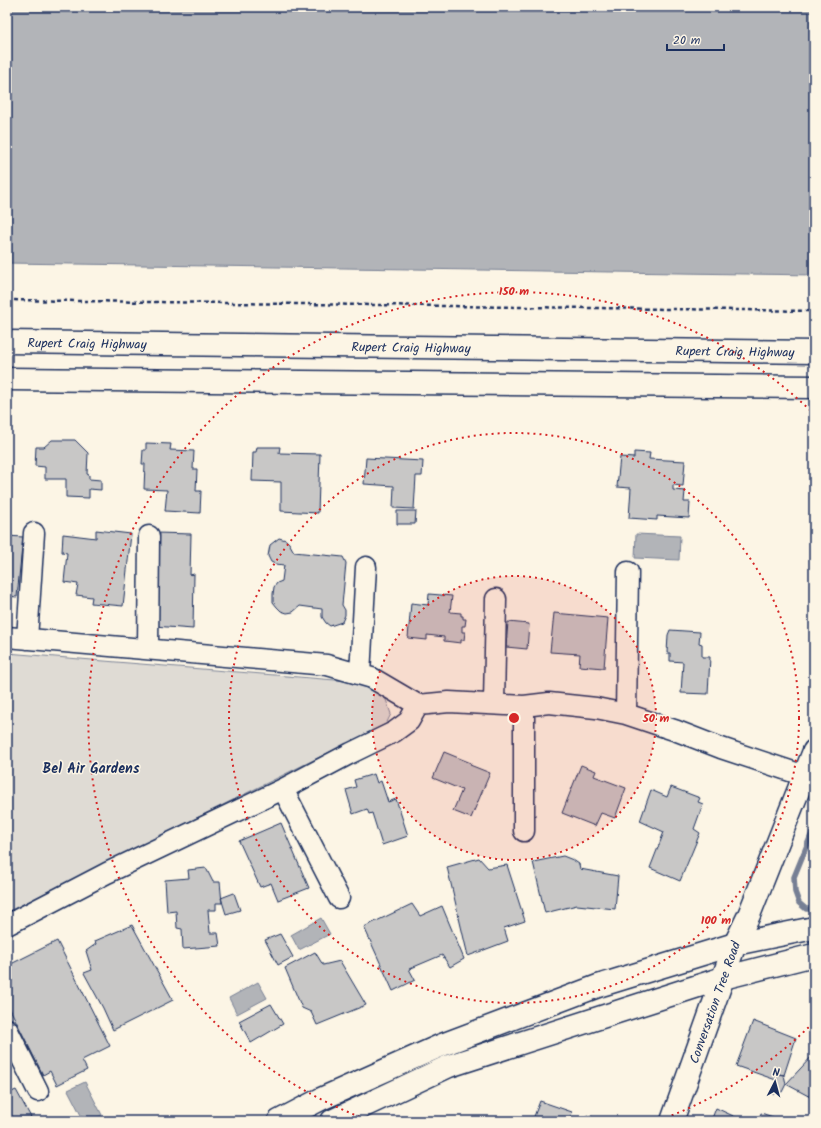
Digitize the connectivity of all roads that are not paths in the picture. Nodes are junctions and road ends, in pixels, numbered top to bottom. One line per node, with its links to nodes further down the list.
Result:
1 (7, 342): 2 (main road, Rupert Craig Highway)
2 (814, 352)
3 (7, 379): 4 (main road)
4 (814, 387)
5 (34, 533): 11 (street)
6 (149, 536): 12 (street)
7 (366, 567): 13 (street)
8 (628, 572): 17 (street)
9 (496, 599): 14 (street)
10 (7, 638): 11 (street)
11 (27, 639): 12 (street)
12 (148, 649): 13 (street)
13 (360, 674): 15 (street)
14 (494, 704): 15 (street); 16 (street)
15 (418, 705): 20 (street)
16 (524, 706): 17 (street); 21 (street)
17 (626, 714): 19 (street)
18 (814, 752): 19 (main road, Conversation Tree Road)
19 (804, 776): 25 (main road, Conversation Tree Road)
20 (283, 789): 22 (street); 23 (street)
21 (524, 831)
22 (338, 898)
23 (7, 925)
24 (814, 928): 25 (main road)
25 (735, 944): 27 (main road, Conversation Tree Road); 30 (main road)
26 (814, 955): 27 (main road)
27 (723, 978): 31 (main road); 32 (main road, Conversation Tree Road)
28 (7, 1028): 29 (street)
29 (38, 1091)
30 (279, 1121)
31 (332, 1121)
32 (672, 1121)

